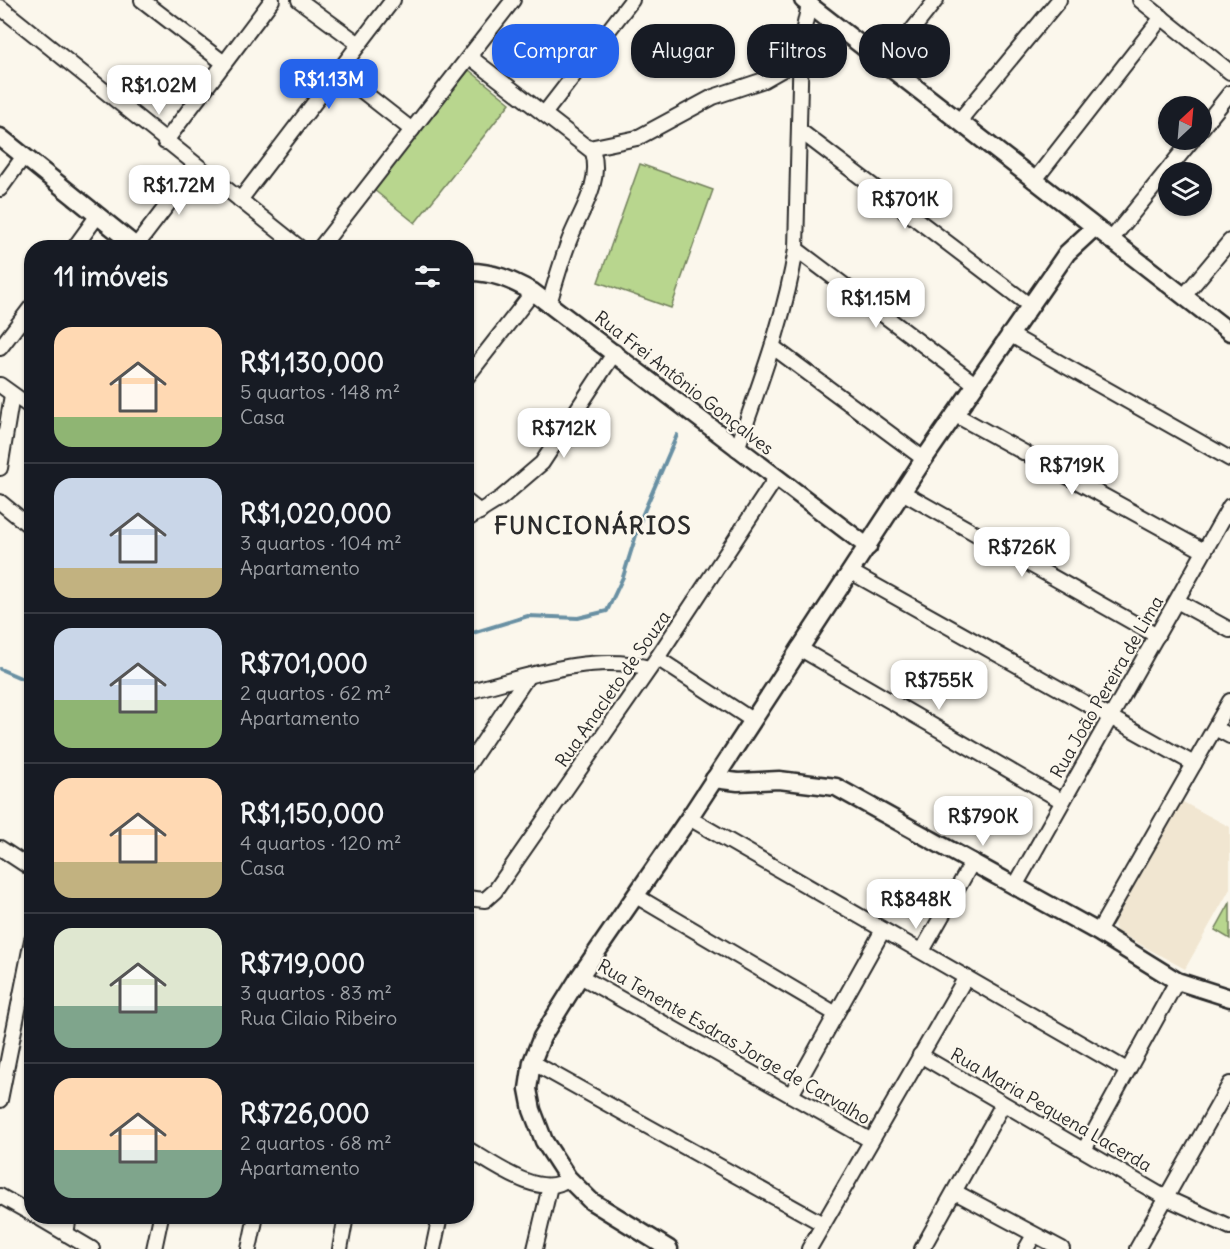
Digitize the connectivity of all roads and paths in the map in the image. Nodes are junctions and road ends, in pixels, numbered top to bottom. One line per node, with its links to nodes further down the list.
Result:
1 (272, 0): 18 (street)
2 (299, 0): 16 (street)
3 (393, 0): 16 (street)
4 (513, 0): 17 (street)
5 (632, 0): 25 (street)
6 (936, 0): 14 (street)
7 (1059, 0): 27 (street)
8 (1140, 0): 12 (street)
9 (146, 1): 18 (street)
10 (807, 1): 13 (street); 15 (street)
11 (0, 7): 31 (street)
12 (1162, 17): 20 (street); 36 (street)
13 (805, 24)
14 (917, 24)
15 (859, 42)
16 (359, 44): 19 (street)
17 (470, 57): 25 (street); 28 (street)
18 (224, 63): 31 (street)
19 (338, 72): 28 (street); 38 (street)
20 (1230, 72)
21 (768, 78): 32 (street)
22 (800, 78): 29 (street)
23 (905, 78): 27 (street)
24 (1230, 93): 26 (street)
25 (544, 114): 32 (street)
26 (1212, 116)
27 (959, 121): 36 (street)
28 (412, 130): 45 (street)
29 (799, 130): 48 (street); 53 (street)
30 (0, 137): 34 (street)
31 (165, 142): 35 (street)
32 (589, 148): 52 (street)
33 (1184, 150): 46 (street)
34 (24, 156): 37 (street); 39 (street)
35 (197, 166): 38 (street); 43 (street)
36 (1034, 181): 40 (street)
37 (0, 189)
38 (240, 200): 44 (street)
39 (98, 215): 41 (street); 42 (street)
40 (1094, 228): 46 (street); 53 (street)
41 (80, 240)
42 (128, 240)
43 (142, 240)
44 (290, 240)
45 (326, 240)
46 (1110, 241): 51 (street)
47 (1230, 241): 51 (street)
48 (796, 249): 57 (street); 61 (street)
49 (474, 272): 50 (street, Rua Frei Antônio Gonçalves)
50 (533, 292): 52 (street, Rua Frei Antônio Gonçalves); 60 (street)
51 (1184, 296): 55 (street)
52 (549, 304): 59 (street, Rua Frei Antônio Gonçalves)
53 (1029, 305): 56 (street)
54 (24, 316): 58 (street)
55 (1230, 332)
56 (1009, 334): 61 (street); 68 (street)
57 (773, 347): 66 (street); 67 (street)
58 (0, 348)
59 (615, 352): 66 (street, Rua Frei Antônio Gonçalves); 75 (street)
60 (474, 368)
61 (975, 384): 65 (street)
62 (0, 385): 63 (street)
63 (12, 395): 64 (street); 69 (street)
64 (24, 403)
65 (954, 414): 67 (street); 79 (street)
66 (737, 449): 70 (street, Rua Frei Antônio Gonçalves)
67 (924, 459): 71 (street)
68 (1230, 459)
69 (0, 468)
70 (776, 478): 78 (street, Rua Frei Antônio Gonçalves); 85 (street, Rua Anacleto de Souza)
71 (902, 492): 78 (street); 83 (street)
72 (0, 502): 77 (street)
73 (1230, 506): 79 (street, Rua João Pereira de Lima)
74 (474, 507): 75 (street)
75 (480, 512): 76 (street)
76 (474, 515)
77 (24, 522)
78 (868, 547): 80 (street)
79 (1204, 551): 81 (street, Rua João Pereira de Lima)
80 (851, 572): 84 (street); 89 (street)
81 (1177, 601): 82 (street); 83 (street, Rua João Pereira de Lima)
82 (1230, 630)
83 (1156, 636): 89 (street, Rua João Pereira de Lima)
84 (799, 648): 90 (street); 96 (street)
85 (653, 663): 86 (street); 90 (street); 103 (street, Rua Anacleto de Souza)
86 (527, 677): 87 (street); 93 (street)
87 (474, 690)
88 (1230, 701): 91 (street)
89 (1109, 718): 94 (street); 96 (street, Rua João Pereira de Lima)
90 (752, 720): 95 (street)
91 (1215, 728): 92 (street); 94 (street)
92 (1230, 736)
93 (474, 756)
94 (1194, 764): 105 (street)
95 (714, 779): 97 (street); 99 (street)
96 (1062, 801): 101 (street, Rua João Pereira de Lima)
97 (689, 818): 102 (street); 104 (street)
98 (0, 848): 100 (street)
99 (973, 861): 101 (street); 106 (street)
100 (24, 864)
101 (1015, 886): 105 (street)
102 (636, 896): 107 (street); 112 (street)
103 (474, 899)
104 (883, 930): 106 (street); 112 (street)
105 (1098, 932): 110 (street)
106 (922, 951): 108 (street)
107 (580, 976): 114 (street); 117 (street, Rua Tenente Esdras Jorge de Carvalho)
108 (966, 977): 113 (street); 115 (street)
109 (24, 979): 118 (street)
110 (1177, 981): 111 (street); 115 (street)
111 (1230, 998)
112 (836, 1014): 117 (street)
113 (920, 1055): 119 (street, Rua Maria Pequena Lacerda); 120 (street)
114 (532, 1062): 123 (street); 135 (street)
115 (1127, 1070): 121 (street)
116 (1230, 1084): 127 (street)
117 (791, 1095): 120 (street, Rua Tenente Esdras Jorge de Carvalho)
118 (0, 1100)
119 (1003, 1104): 121 (street, Rua Maria Pequena Lacerda); 125 (street)
120 (870, 1140): 135 (street)
121 (1084, 1150): 127 (street, Rua Maria Pequena Lacerda)
122 (474, 1152): 124 (street)
123 (568, 1178): 124 (street); 145 (street)
124 (550, 1186): 144 (street)
125 (956, 1192): 138 (street); 147 (street)
126 (0, 1196): 128 (street)
127 (1164, 1197): 136 (street, Rua Maria Pequena Lacerda); 150 (street)
128 (24, 1210)
129 (49, 1224): 137 (street)
130 (68, 1224): 137 (street)
131 (159, 1224): 140 (street)
132 (254, 1224): 141 (street)
133 (345, 1224): 142 (street)
134 (438, 1224): 143 (street)
135 (823, 1224): 146 (street)
136 (1230, 1227)
137 (66, 1234): 139 (street)
138 (1034, 1235): 148 (street); 149 (street)
139 (92, 1249)
140 (154, 1249)
141 (249, 1249)
142 (340, 1249)
143 (433, 1249)
144 (535, 1249)
145 (669, 1249)
146 (809, 1249)
147 (922, 1249)
148 (1026, 1249)
149 (1062, 1249)
150 (1137, 1249)

